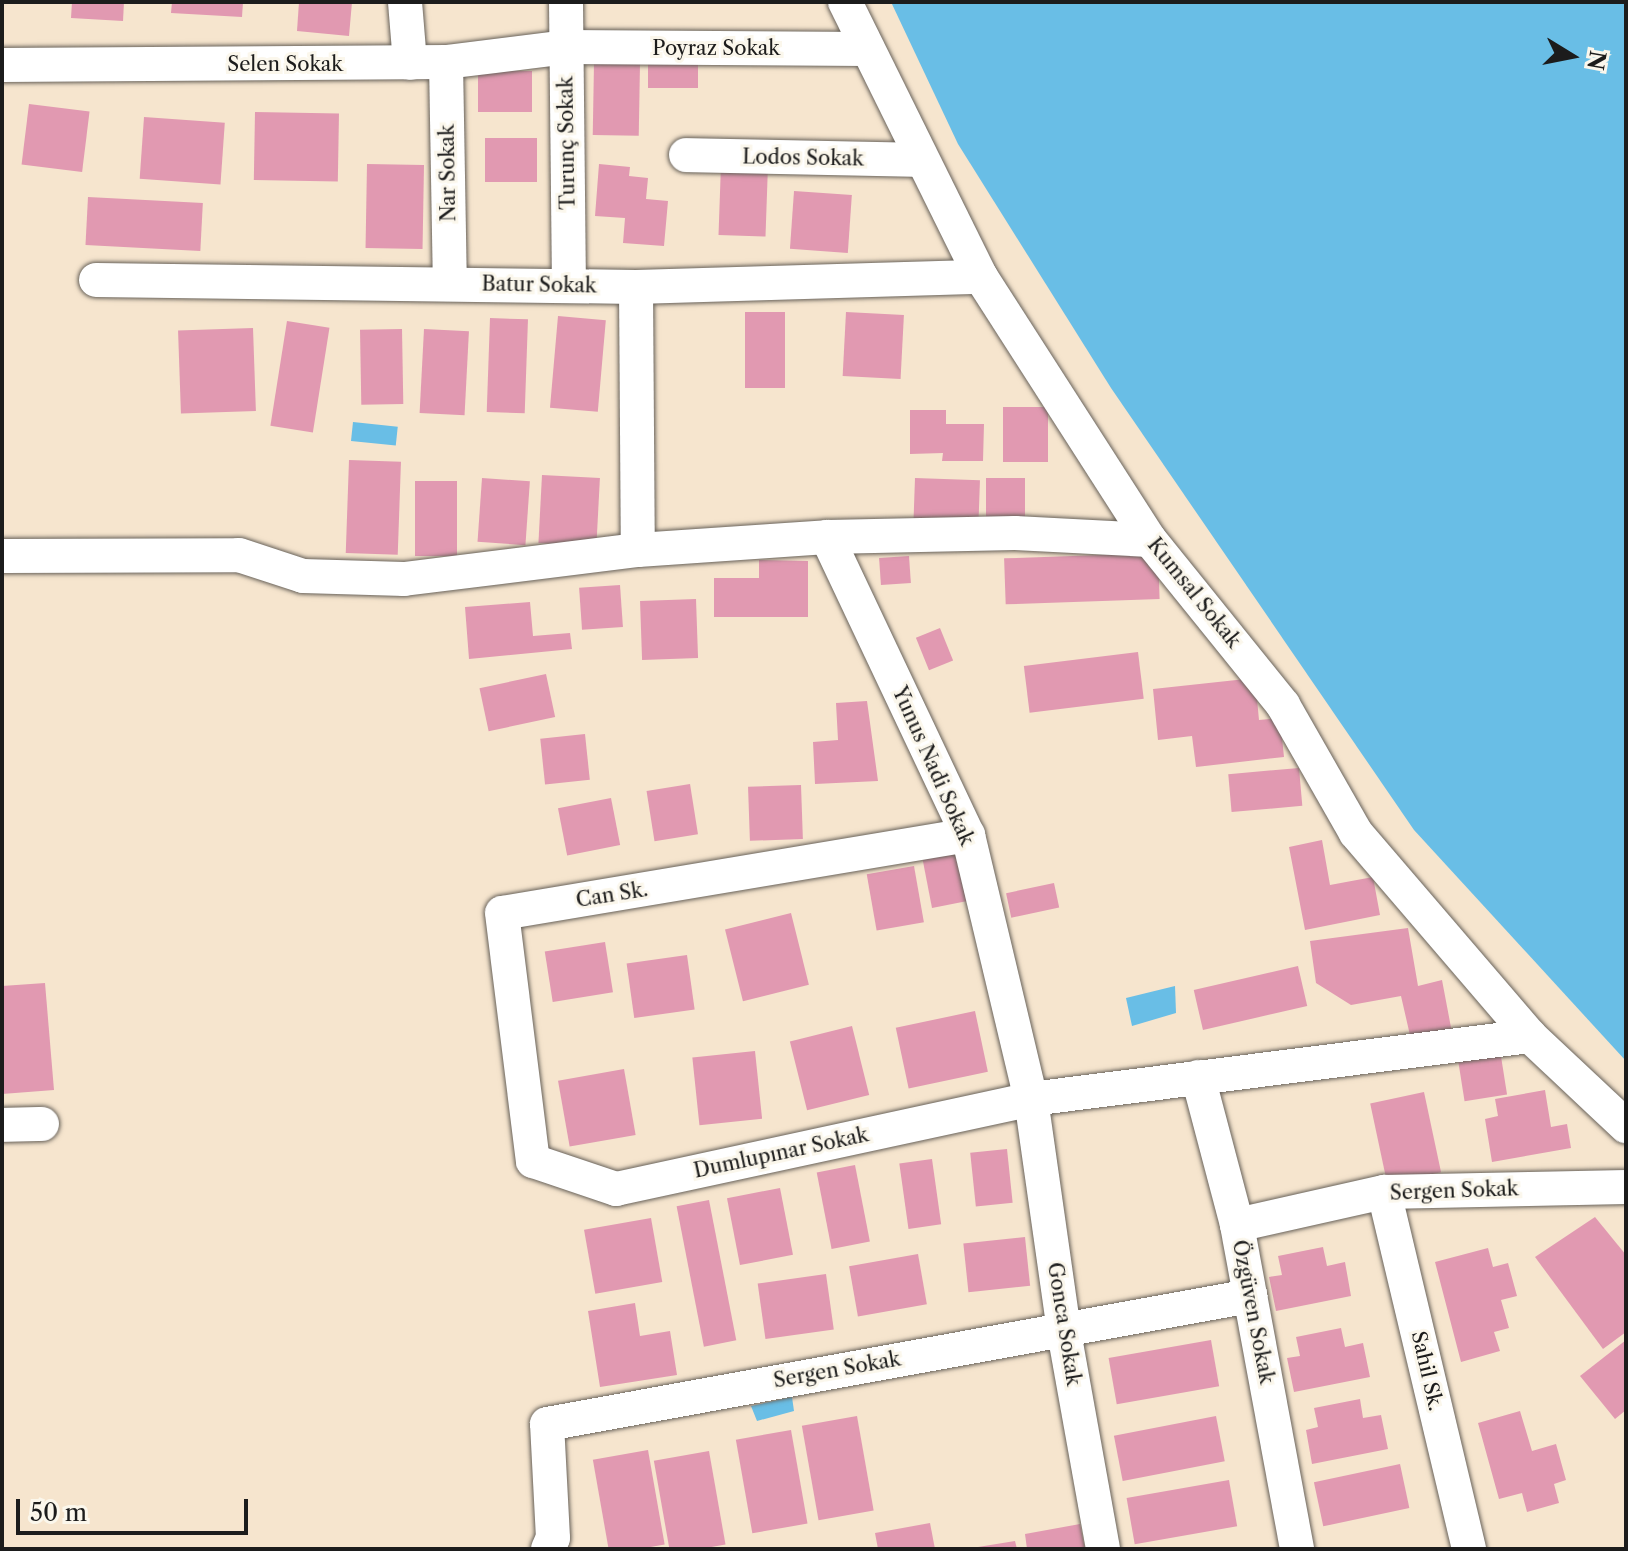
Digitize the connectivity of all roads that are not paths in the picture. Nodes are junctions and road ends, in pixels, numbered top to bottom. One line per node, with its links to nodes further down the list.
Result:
1 (405, 2): 7 (street)
2 (566, 2): 4 (street, Turunç Sokak)
3 (845, 2): 5 (street, Kumsal Sokak)
4 (566, 47): 5 (street, Poyraz Sokak); 6 (street, Selen Sokak); 14 (street, Turunç Sokak)
5 (866, 49): 10 (street, Kumsal Sokak)
6 (446, 62): 7 (street, Selen Sokak); 13 (street, Nar Sokak)
7 (410, 63): 8 (street, Selen Sokak)
8 (2, 65)
9 (686, 155): 10 (street, Lodos Sokak)
10 (921, 160): 11 (street, Kumsal Sokak)
11 (981, 277): 15 (street, Batur Sokak); 17 (street, Kumsal Sokak)
12 (96, 280): 13 (street, Batur Sokak)
13 (450, 284): 14 (street, Batur Sokak)
14 (569, 284): 15 (street, Batur Sokak)
15 (636, 287): 18 (street)
16 (827, 537): 17 (street); 18 (street); 20 (street, Yunus Nadi Sokak)
17 (1150, 540): 21 (street, Kumsal Sokak)
18 (638, 550): 19 (street)
19 (2, 556)
20 (968, 835): 23 (street, Yunus Nadi Sokak); 27 (street, Can Sk.)
21 (1530, 1036): 22 (street, Dumlupınar Sokak); 26 (street, Kumsal Sokak)
22 (1198, 1077): 23 (street, Dumlupınar Sokak); 30 (street, Özgüven Sokak)
23 (1031, 1099): 27 (street, Dumlupınar Sokak); 32 (street, Gonca Sokak)
24 (42, 1124): 25 (street)
25 (2, 1125)
26 (1626, 1126)
27 (533, 1161)
28 (1626, 1187): 29 (street, Sergen Sokak)
29 (1384, 1192): 30 (street, Sergen Sokak); 36 (street, Sahil Sk.)
30 (1237, 1225): 31 (street, Özgüven Sokak)
31 (1250, 1296): 32 (street, Sergen Sokak); 35 (street, Özgüven Sokak)
32 (1064, 1332): 33 (street, Sergen Sokak); 34 (street, Gonca Sokak)
33 (548, 1549)
34 (1103, 1549)
35 (1297, 1549)
36 (1469, 1549)

